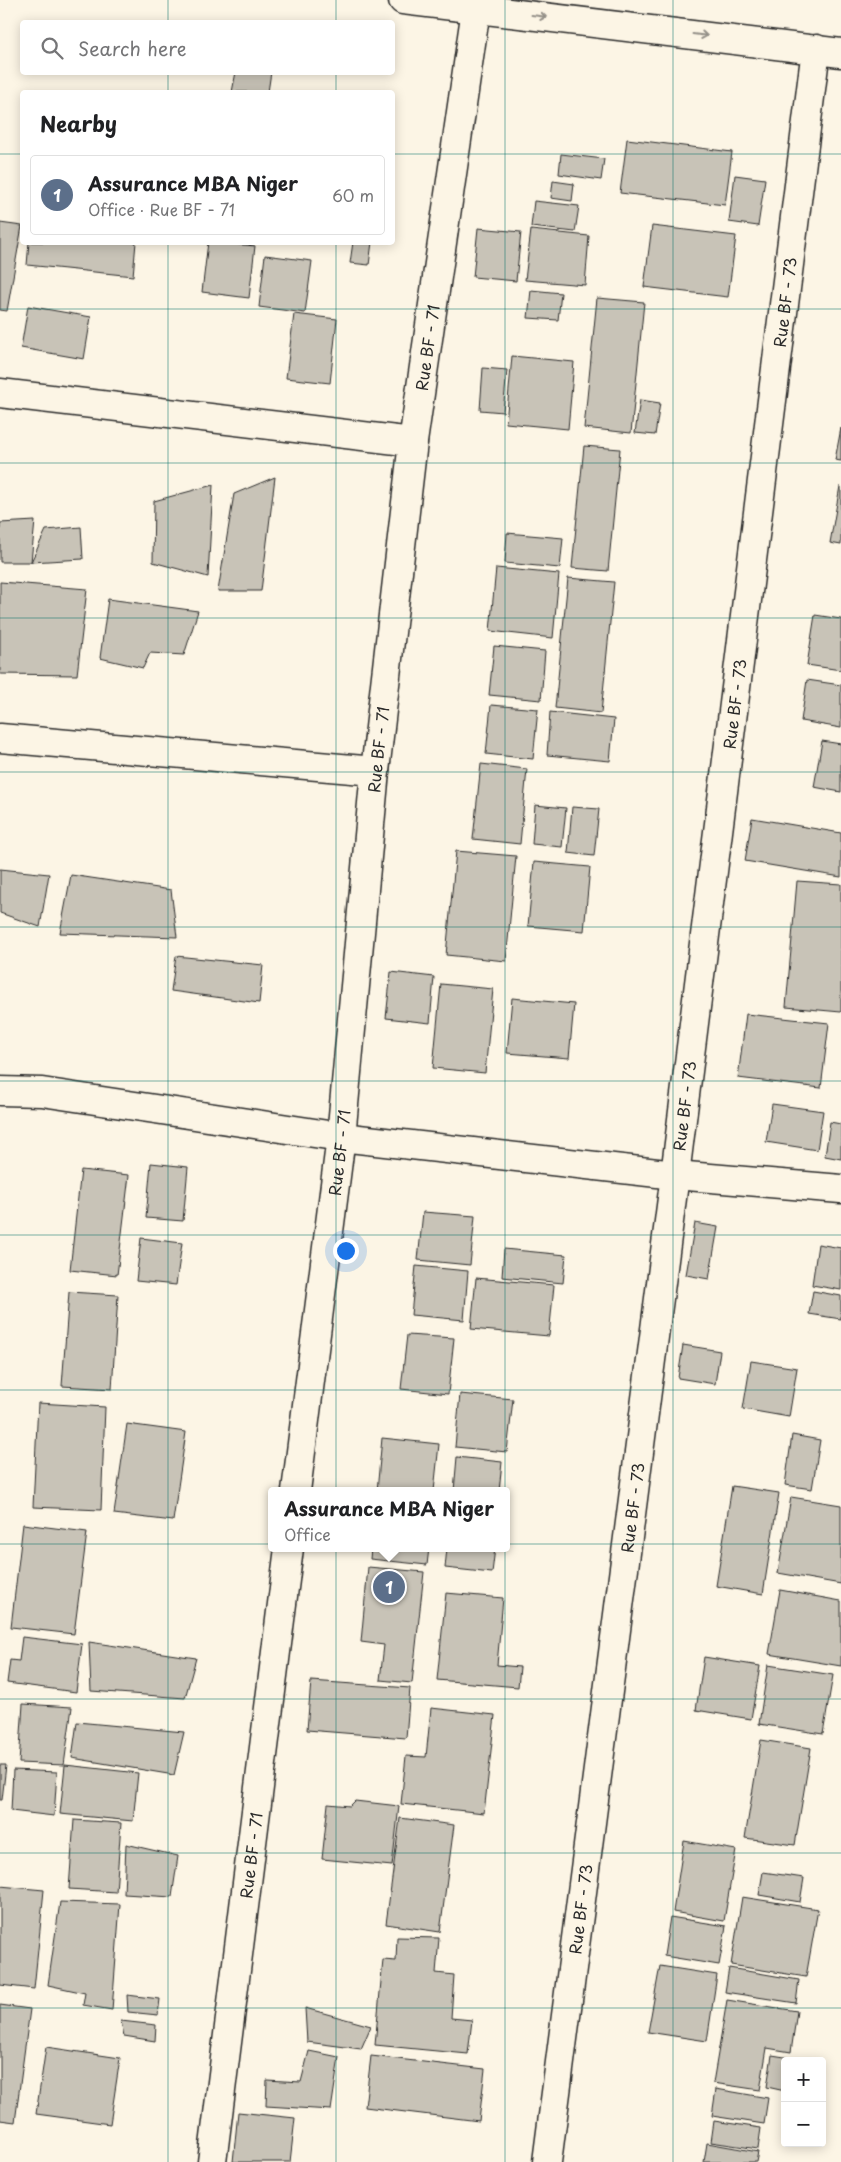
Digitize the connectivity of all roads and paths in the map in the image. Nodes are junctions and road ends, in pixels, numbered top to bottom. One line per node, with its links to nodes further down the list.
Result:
1 (403, 0): 2 (street)
2 (476, 9): 3 (street, one-way to 3); 5 (street, Rue BF - 71)
3 (828, 51): 10 (street, Rue BF - 73)
4 (0, 393): 5 (street)
5 (413, 442): 7 (street, Rue BF - 71)
6 (0, 738): 7 (street)
7 (375, 771): 9 (street, Rue BF - 71)
8 (0, 1092): 9 (street)
9 (341, 1137): 10 (street); 12 (street, Rue BF - 71)
10 (675, 1175): 11 (street); 15 (street, Rue BF - 73)
11 (841, 1189)
12 (297, 1487)
13 (288, 1552): 14 (street, Rue BF - 71)
14 (212, 2162)
15 (546, 2162)

